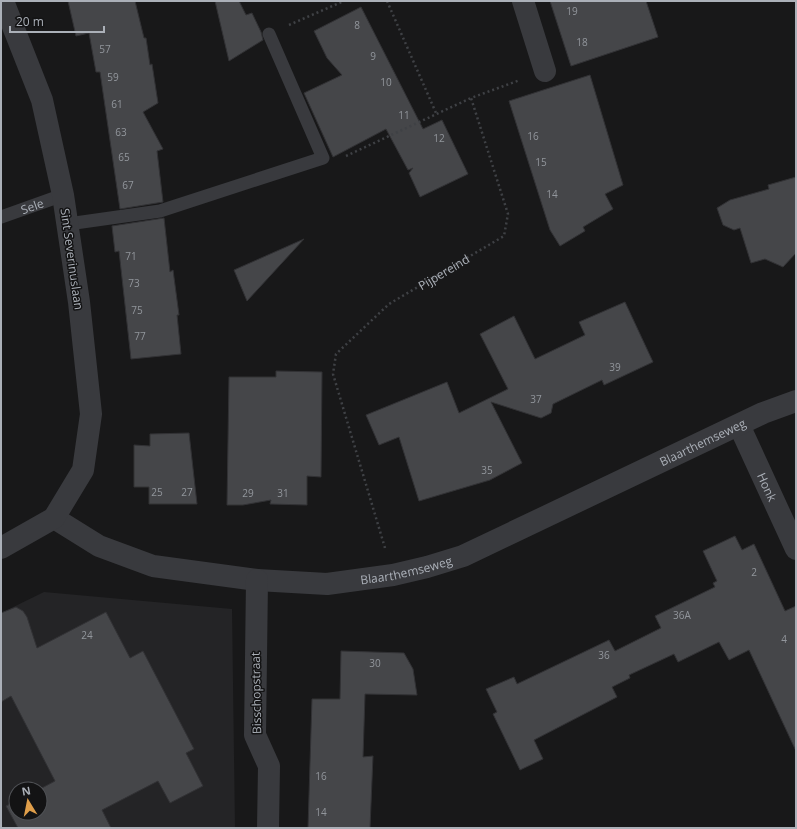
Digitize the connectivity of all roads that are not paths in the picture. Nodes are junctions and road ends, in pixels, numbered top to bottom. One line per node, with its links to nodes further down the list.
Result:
1 (3, 1): 5 (street, Sint Severinuslaan)
2 (523, 1): 4 (street)
3 (268, 34): 7 (lane)
4 (545, 71)
5 (63, 196): 6 (lane, Sele); 7 (street, Sint Severinuslaan)
6 (1, 217)
7 (68, 224): 10 (street, Sint Severinuslaan)
8 (796, 401): 9 (street, Blaarthemseweg)
9 (739, 425): 12 (street, Honk); 13 (street, Blaarthemseweg)
10 (54, 518): 11 (street); 13 (street, Blaarthemseweg)
11 (1, 548)
12 (796, 549)
13 (257, 580): 14 (street, Bisschopstraat)
14 (268, 828)

